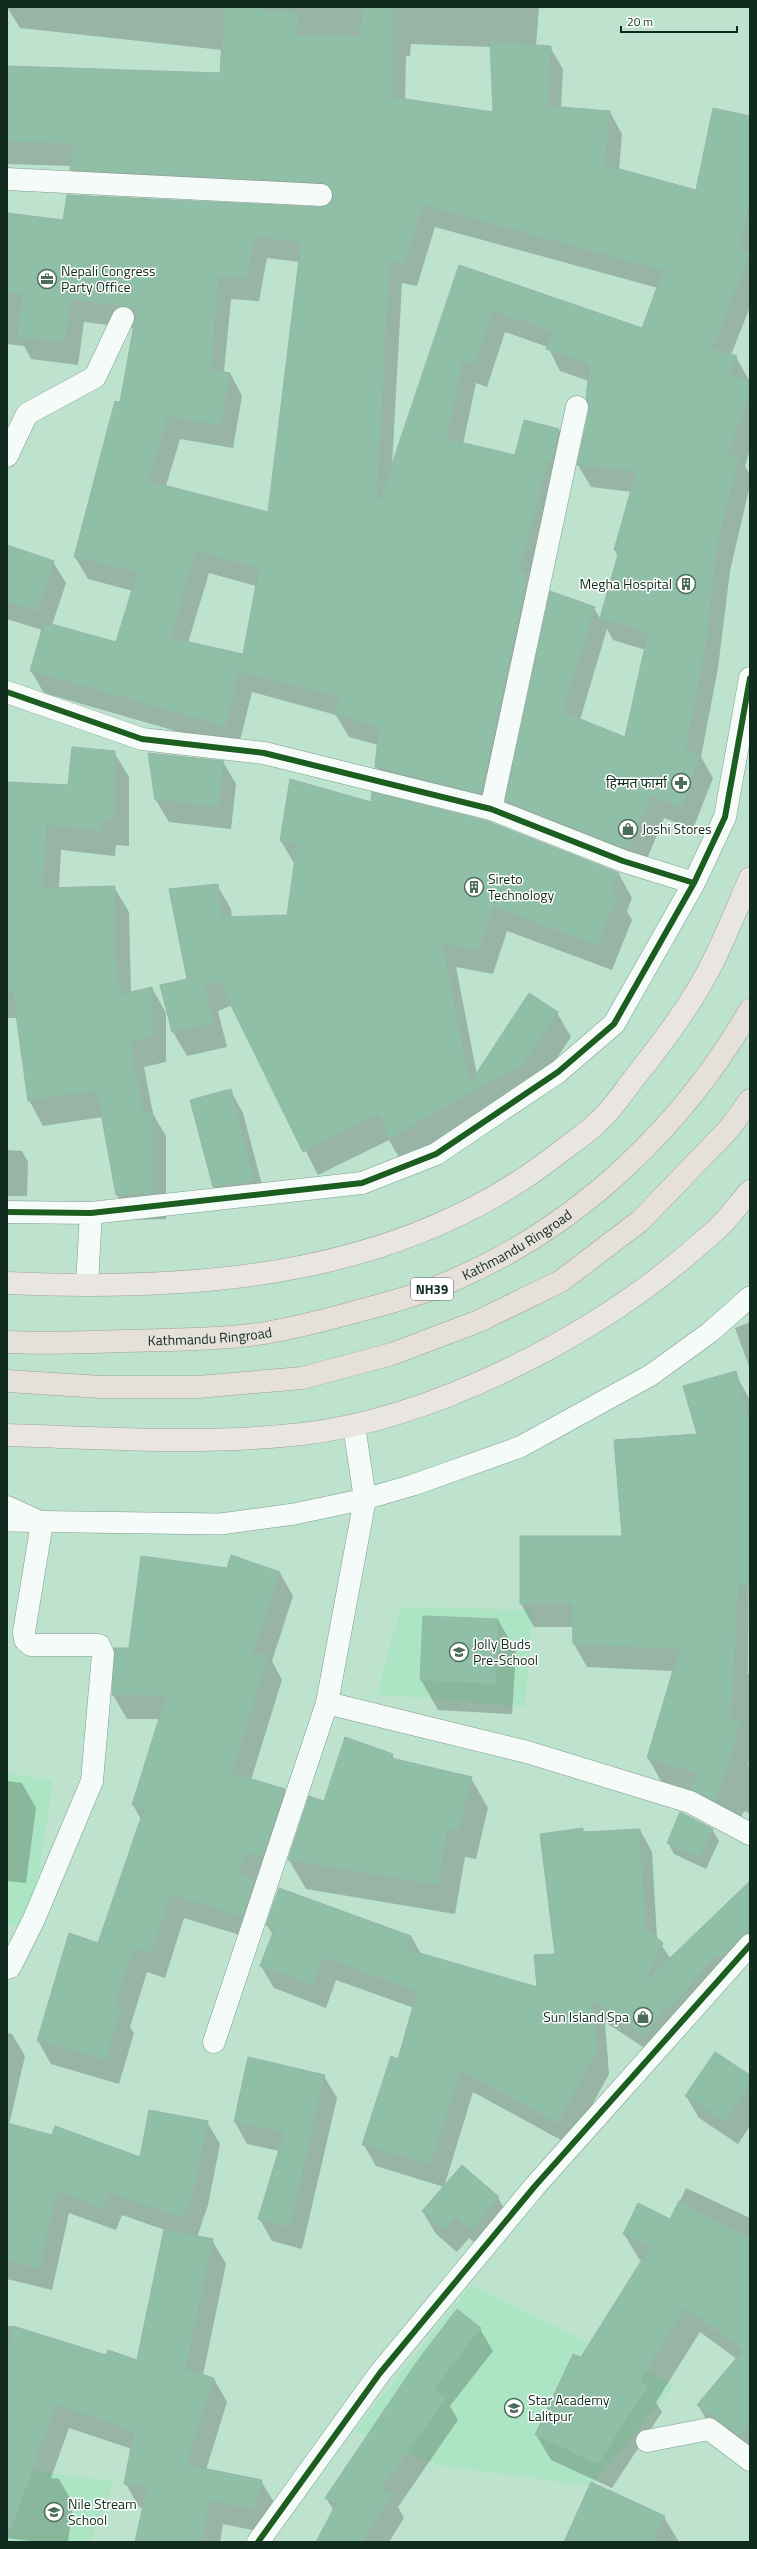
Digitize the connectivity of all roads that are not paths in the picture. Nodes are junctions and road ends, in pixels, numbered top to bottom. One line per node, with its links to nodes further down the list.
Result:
1 (7, 179): 2 (street)
2 (321, 196)
3 (123, 318): 5 (street)
4 (577, 407): 8 (street)
5 (7, 456)
6 (750, 678): 10 (street)
7 (7, 692): 8 (street)
8 (491, 809): 10 (street)
9 (750, 878): 17 (main road)
10 (694, 883): 15 (street)
11 (750, 1010): 19 (highway, Kathmandu Ringroad / NH39)
12 (750, 1100): 20 (highway)
13 (750, 1191): 21 (main road)
14 (7, 1212): 15 (street)
15 (91, 1213): 17 (street)
16 (7, 1283): 17 (main road)
17 (87, 1284)
18 (750, 1297): 23 (lane)
19 (7, 1342)
20 (7, 1380)
21 (354, 1426): 22 (main road); 23 (street)
22 (7, 1435)
23 (365, 1499): 26 (lane); 27 (street)
24 (7, 1507): 26 (street)
25 (7, 1521): 26 (lane)
26 (42, 1523): 30 (street)
27 (327, 1703): 28 (street); 31 (street)
28 (750, 1834)
29 (750, 1945): 34 (street)
30 (7, 1968)
31 (214, 2042)
32 (647, 2441): 33 (street)
33 (750, 2460)
34 (258, 2542)

